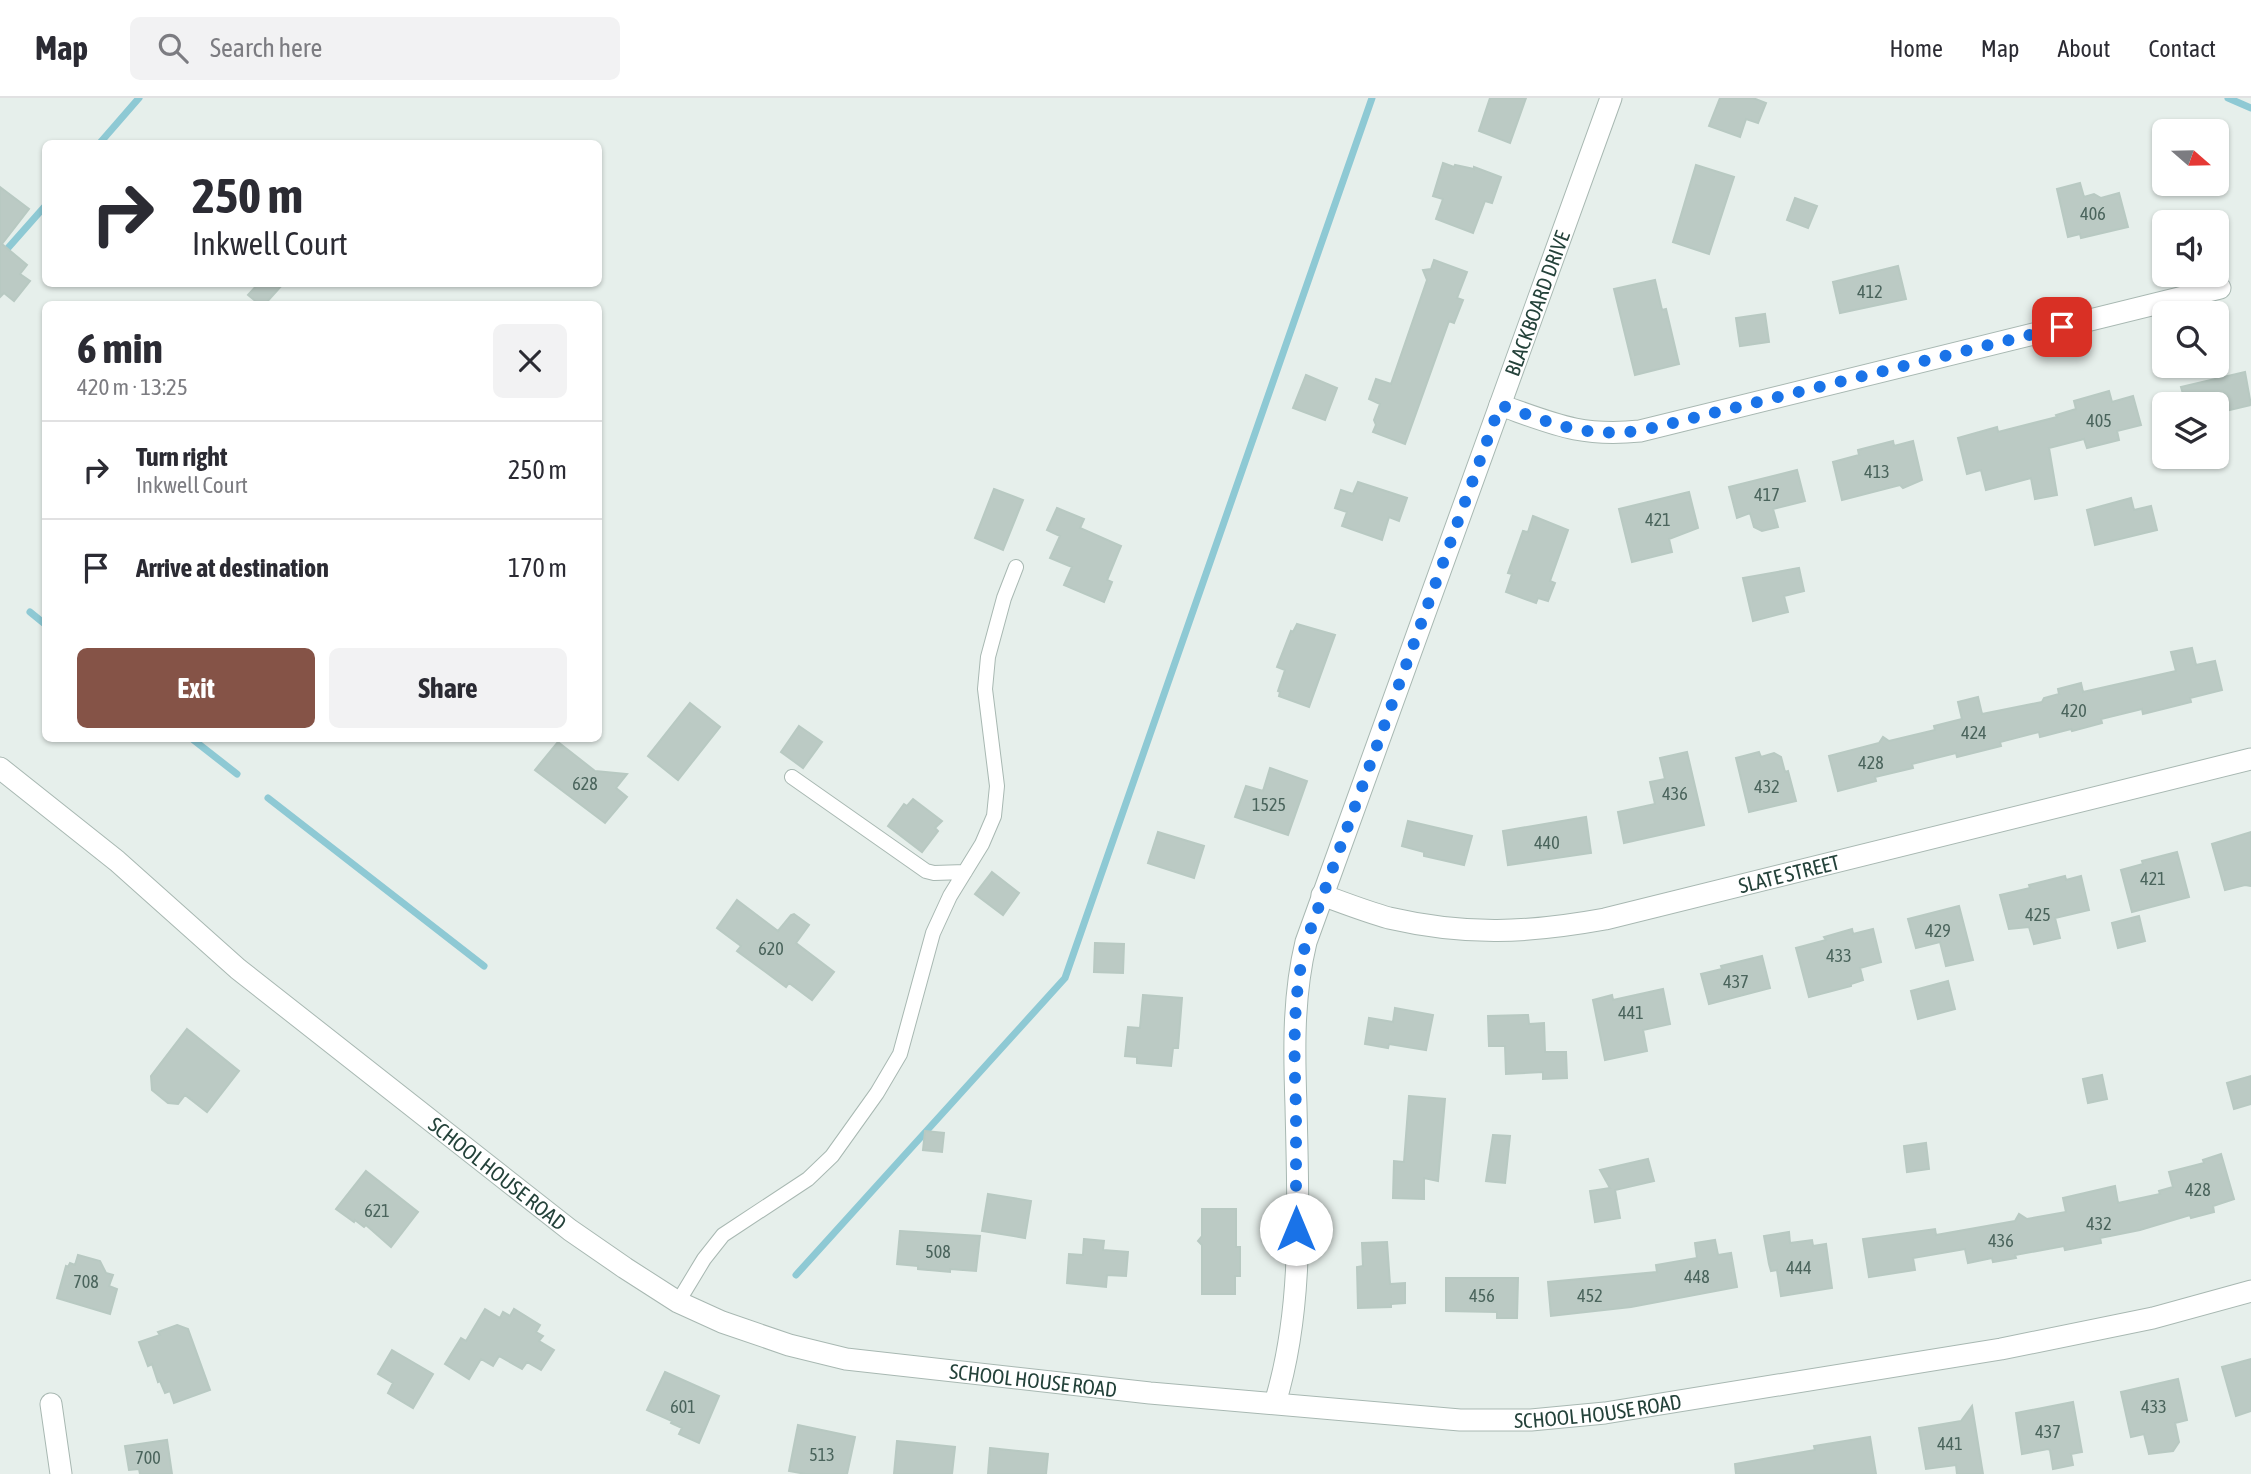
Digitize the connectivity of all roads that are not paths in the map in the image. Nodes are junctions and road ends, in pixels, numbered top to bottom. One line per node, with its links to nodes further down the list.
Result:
1 (1611, 98): 3 (street, BLACKBOARD DRIVE)
2 (2220, 288): 3 (street)
3 (1500, 405): 9 (street, BLACKBOARD DRIVE)
4 (1016, 567): 8 (lane)
5 (2251, 760): 9 (street, SLATE STREET)
6 (0, 768): 11 (street, SCHOOL HOUSE ROAD)
7 (792, 778): 8 (lane)
8 (965, 872): 11 (lane)
9 (1322, 895): 12 (street, BLACKBOARD DRIVE)
10 (2251, 1291): 12 (street, SCHOOL HOUSE ROAD)
11 (678, 1302): 12 (street, SCHOOL HOUSE ROAD)
12 (1275, 1403)
13 (51, 1404): 14 (street)
14 (61, 1474)

